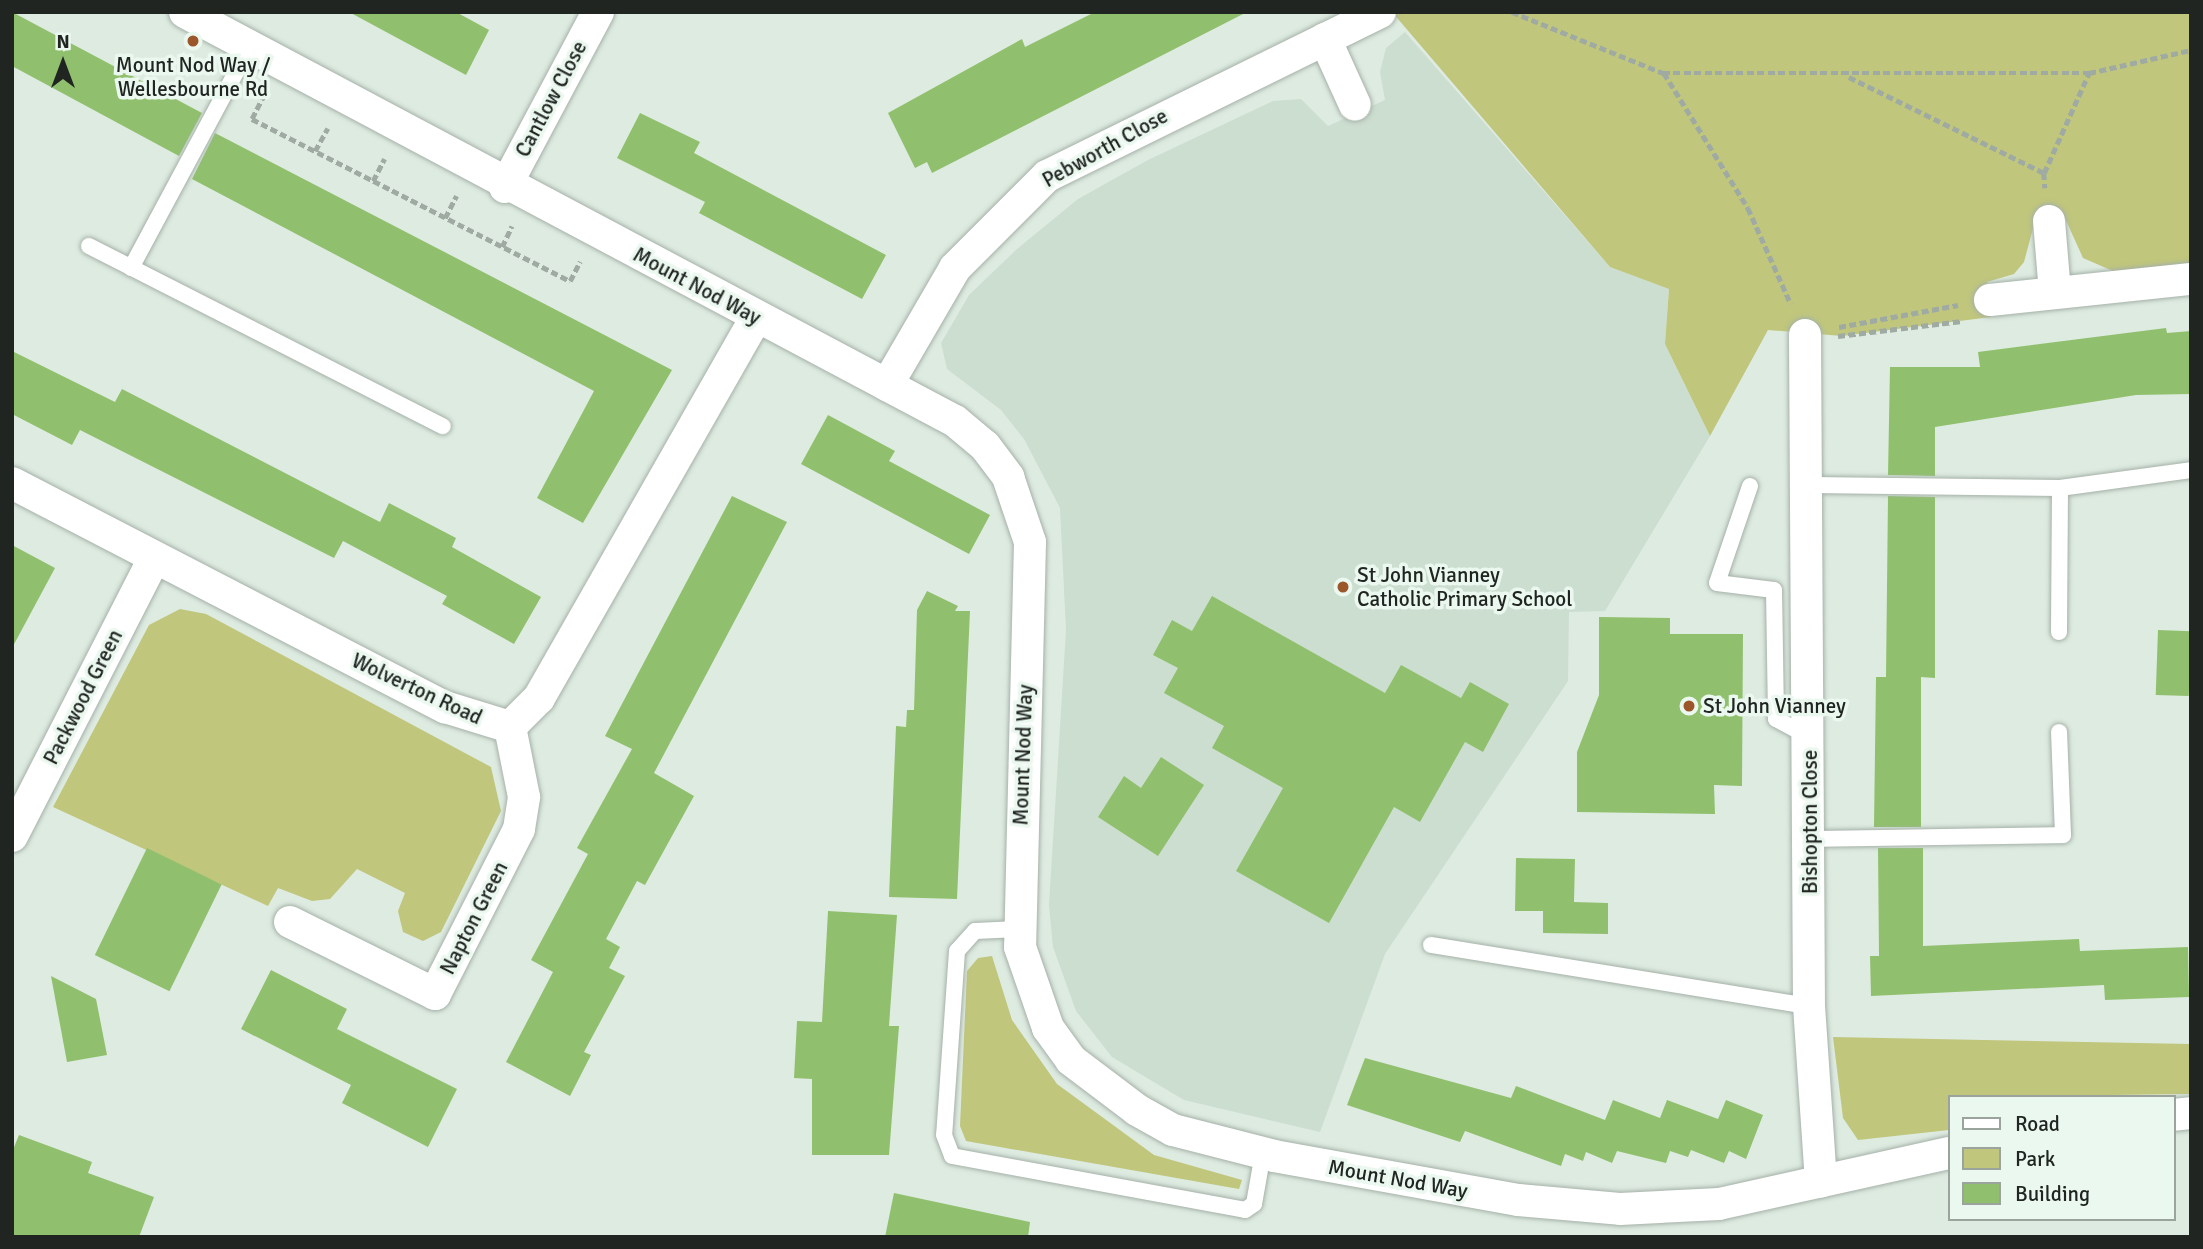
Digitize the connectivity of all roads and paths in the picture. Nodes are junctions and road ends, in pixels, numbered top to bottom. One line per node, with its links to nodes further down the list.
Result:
1 (185, 12): 6 (street, Mount Nod Way)
2 (598, 12): 14 (street, Cantlow Close)
3 (1380, 12): 5 (street, Pebworth Close)
4 (1512, 12): 9 (path)
5 (1325, 39): 12 (street); 24 (street, Pebworth Close)
6 (249, 48): 8 (street, Mount Nod Way); 18 (lane)
7 (2191, 50): 10 (path)
8 (280, 65): 14 (street, Mount Nod Way); 16 (path)
9 (1663, 73): 11 (path); 23 (path)
10 (2090, 73): 11 (path); 13 (path)
11 (1846, 75): 13 (path)
12 (1355, 105)
13 (2044, 173): 15 (path)
14 (505, 187): 16 (street, Mount Nod Way)
15 (2049, 221): 20 (street)
16 (595, 232): 22 (street, Mount Nod Way)
17 (89, 246): 18 (lane)
18 (131, 268): 25 (lane)
19 (2191, 279): 20 (street)
20 (2055, 293): 21 (street)
21 (1990, 300): 23 (path); 23 (path)
22 (756, 317): 24 (street, Mount Nod Way); 33 (street, Wolverton Road)
23 (1805, 335): 28 (street, Bishopton Close)
24 (887, 385): 39 (street, Mount Nod Way)
25 (443, 426)
26 (2191, 470): 30 (lane)
27 (12, 484): 31 (street, Wolverton Road)
28 (1810, 485): 30 (lane); 35 (street, Bishopton Close)
29 (1750, 486): 35 (lane)
30 (2060, 488): 32 (lane)
31 (153, 558): 33 (street, Wolverton Road); 36 (street, Packwood Green)
32 (2059, 632)
33 (510, 727): 38 (street, Napton Green)
34 (2059, 732): 37 (lane)
35 (1810, 737): 37 (street, Bishopton Close)
36 (12, 836)
37 (1810, 839): 41 (street, Bishopton Close)
38 (290, 922)
39 (1018, 929): 42 (street, Mount Nod Way); 42 (lane)
40 (1431, 945): 41 (lane)
41 (1809, 1006): 44 (street, Bishopton Close)
42 (1263, 1153): 44 (street, Mount Nod Way)
43 (1948, 1153): 44 (street, Mount Nod Way)
44 (1821, 1182)

